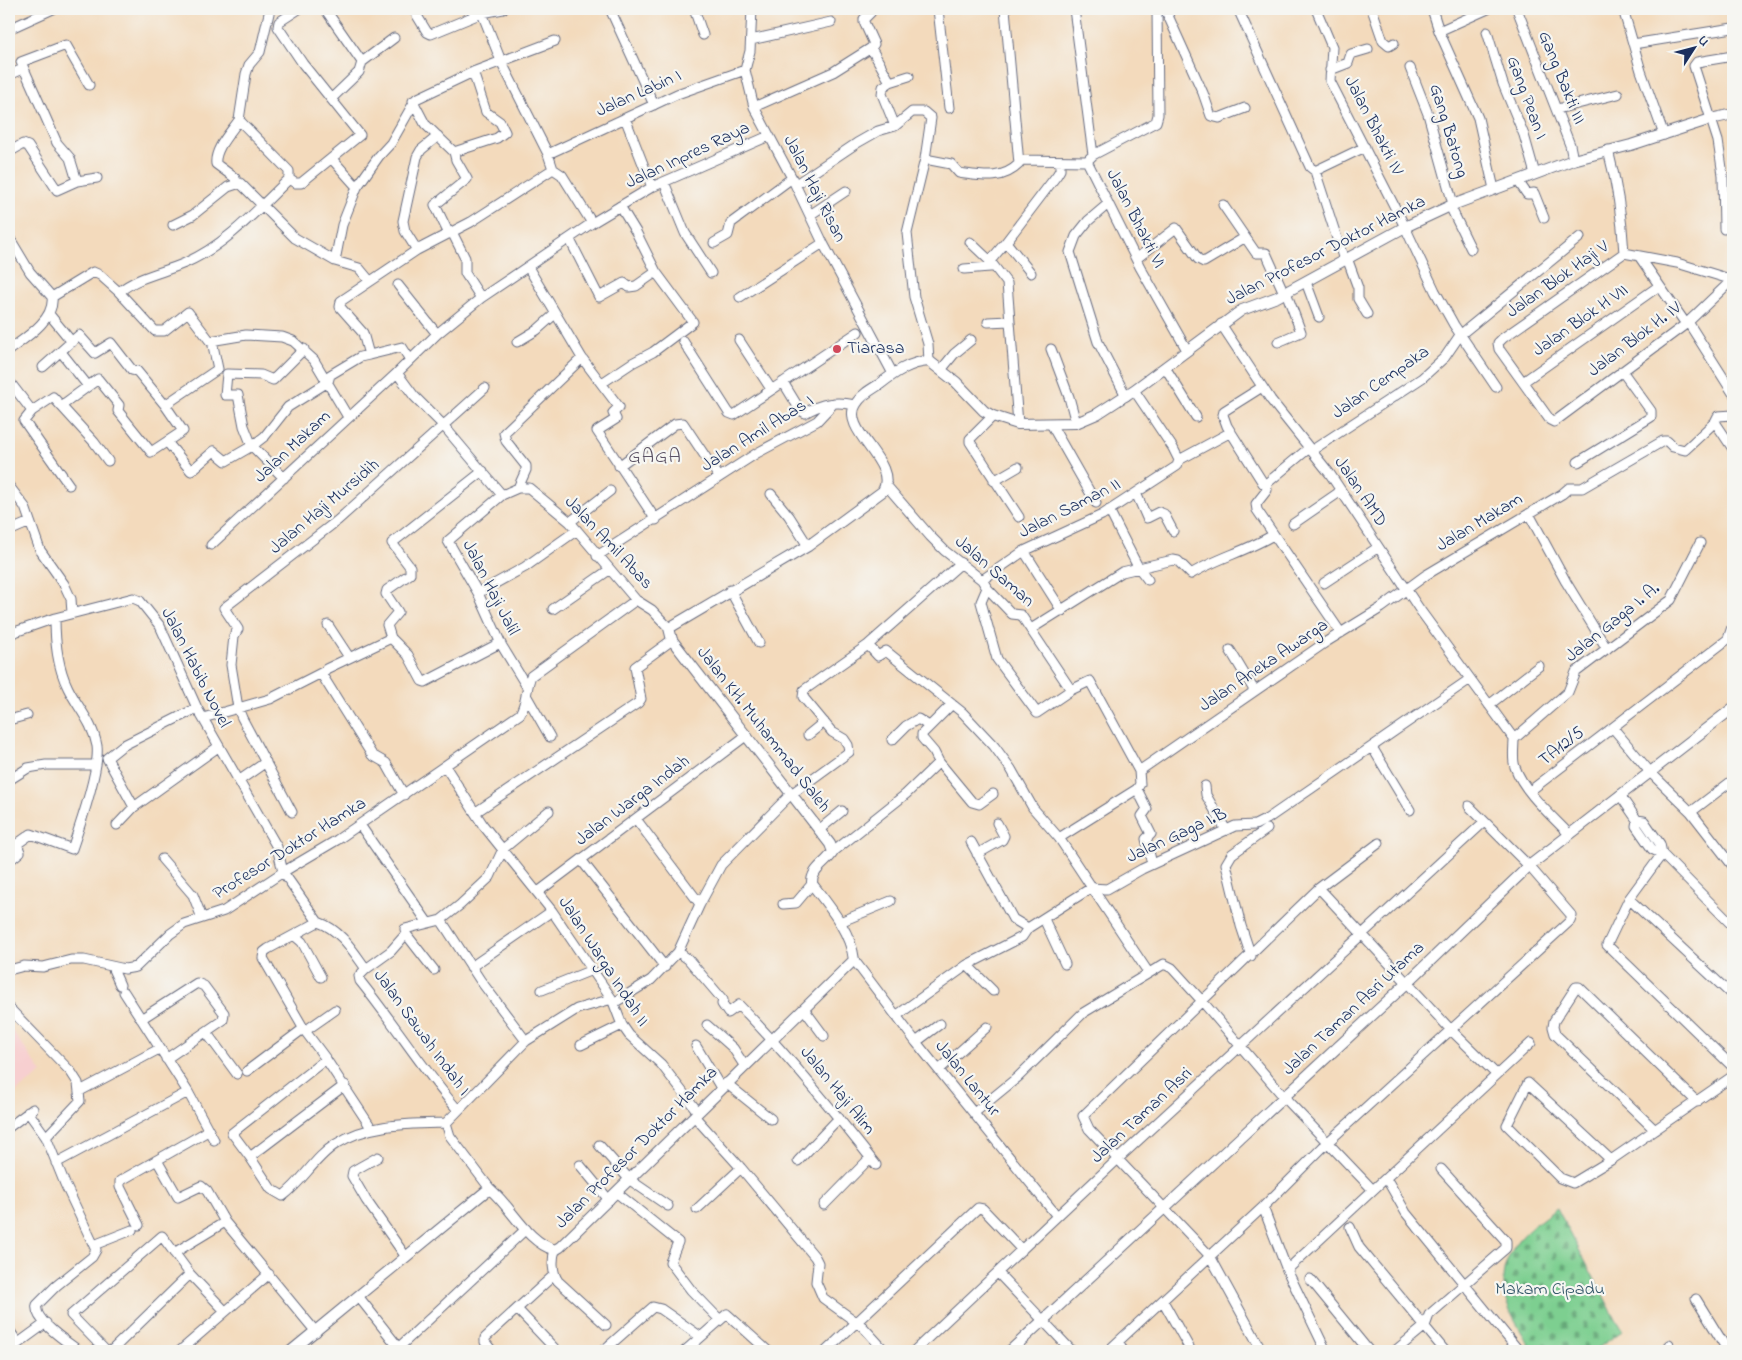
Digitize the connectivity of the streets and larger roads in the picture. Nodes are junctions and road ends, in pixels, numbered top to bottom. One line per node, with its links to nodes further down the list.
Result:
1 (53, 9): 26 (street)
2 (270, 9): 60 (street)
3 (299, 9): 50 (street)
4 (325, 9): 39 (street)
5 (413, 9): 23 (street)
6 (503, 9): 23 (street)
7 (610, 9): 52 (street)
8 (694, 9): 29 (street)
9 (752, 9): 31 (street, Jalan Haji Risan)
10 (871, 9): 35 (street)
11 (938, 9): 54 (street)
12 (1005, 9): 73 (street)
13 (1074, 9): 70 (street, Jalan Bhakti VI)
14 (1157, 9): 70 (street)
15 (1165, 9): 55 (street)
16 (1238, 9): 77 (street)
17 (1316, 9): 43 (street, Jalan Bhakti IV)
18 (1372, 9): 33 (street)
19 (1432, 9): 27 (street)
20 (1517, 9): 56 (street, Gang Bakti III)
21 (1623, 9): 34 (street)
22 (1485, 10): 27 (street)
23 (482, 13): 38 (street)
24 (831, 22): 31 (street)
25 (1733, 28): 34 (street)
26 (9, 29)
27 (1439, 31): 88 (street)
28 (1487, 32): 78 (street, Gang Pean I)
29 (703, 35)
30 (394, 38): 39 (street)
31 (751, 40): 42 (street, Jalan Haji Risan)
32 (555, 41): 38 (street)
33 (1394, 43)
34 (1633, 44): 62 (street)
35 (871, 48): 47 (street); 53 (street)
36 (1368, 48): 43 (street)
37 (1733, 56): 59 (street)
38 (501, 61): 44 (street); 69 (street)
39 (362, 62): 50 (street)
40 (1410, 68): 93 (street, Gang Batong)
41 (23, 69): 45 (street); 48 (street); 81 (street)
42 (745, 70): 52 (street, Jalan Labin I); 53 (street, Jalan Haji Risan)
43 (1330, 70): 65 (street, Jalan Bhakti IV)
44 (473, 72): 51 (street); 68 (street)
45 (9, 75)
46 (909, 76): 47 (street)
47 (890, 82): 61 (street)
48 (89, 85)
49 (1618, 94): 56 (street)
50 (331, 99): 71 (street)
51 (413, 101): 63 (street); 86 (street)
52 (654, 105): 58 (street, Jalan Labin I)
53 (754, 108): 64 (street, Jalan Haji Risan)
54 (949, 108)
55 (1245, 108)
56 (1557, 109): 74 (street, Gang Bakti III)
57 (1733, 114): 59 (street, Jalan Profesor Doktor Hamka)
58 (626, 118): 69 (street, Jalan Labin I); 87 (street)
59 (1711, 119): 62 (street, Jalan Profesor Doktor Hamka); 100 (street)
60 (239, 120): 80 (street); 84 (street)
61 (895, 126): 72 (street); 82 (street)
62 (1664, 135): 66 (street, Jalan Profesor Doktor Hamka)
63 (438, 136): 68 (street); 111 (street)
64 (769, 136): 82 (street, Jalan Haji Risan); 85 (street, Jalan Inpres Raya)
65 (1365, 146): 77 (street); 99 (street, Jalan Bhakti IV)
66 (1608, 150): 74 (street, Jalan Profesor Doktor Hamka); 112 (street)
67 (9, 152): 81 (street)
68 (454, 152): 101 (street)
69 (548, 154): 76 (street)
70 (1090, 158): 75 (street); 90 (street, Jalan Bhakti VI)
71 (332, 159): 80 (street); 86 (street)
72 (925, 159): 73 (street); 159 (street)
73 (1021, 160): 75 (street)
74 (1573, 160): 78 (street, Jalan Profesor Doktor Hamka)
75 (1060, 161): 107 (street)
76 (553, 169): 97 (street); 101 (street)
77 (1315, 170): 115 (street)
78 (1535, 174): 83 (street, Jalan Profesor Doktor Hamka)
79 (98, 178): 81 (street)
80 (289, 179): 91 (street)
81 (77, 181)
82 (794, 181): 95 (street, Jalan Haji Risan); 108 (street)
83 (1518, 181): 88 (street, Jalan Profesor Doktor Hamka); 96 (street)
84 (236, 182): 91 (street); 98 (street)
85 (664, 182): 87 (street, Jalan Inpres Raya); 121 (street)
86 (357, 187): 116 (street)
87 (652, 187): 94 (street, Jalan Inpres Raya)
88 (1494, 189): 93 (street, Jalan Profesor Doktor Hamka)
89 (846, 191): 95 (street)
90 (1108, 204): 114 (street, Jalan Bhakti VI); 176 (street)
91 (262, 205): 116 (street); 128 (street)
92 (1224, 205): 104 (street)
93 (1451, 205): 99 (street, Jalan Profesor Doktor Hamka); 110 (street, Gang Batong)
94 (620, 206): 97 (street, Jalan Inpres Raya); 120 (street)
95 (810, 215): 109 (street, Jalan Haji Risan)
96 (1544, 218)
97 (592, 223): 105 (street, Jalan Inpres Raya)
98 (172, 225)
99 (1405, 227): 115 (street, Jalan Profesor Doktor Hamka); 143 (street)
100 (1724, 229)
101 (451, 233): 111 (street); 132 (street)
102 (9, 237): 130 (street)
103 (1580, 237): 143 (street, Jalan Cempaka)
104 (1244, 238): 114 (street); 129 (street)
105 (570, 240): 118 (street, Jalan Inpres Raya); 120 (street)
106 (970, 242): 117 (street)
107 (1006, 242): 117 (street); 122 (street)
108 (714, 243)
109 (824, 243): 131 (street); 165 (street, Jalan Haji Risan)
110 (1471, 249)
111 (417, 250): 123 (street)
112 (1624, 252): 113 (street, Jalan Blok Haji V); 169 (street, Jalan Blok Haji V)
113 (1639, 256): 124 (street, Jalan Blok Haji V); 127 (street)
114 (1136, 259): 154 (street, Jalan Bhakti VI)
115 (1346, 259): 125 (street, Jalan Profesor Doktor Hamka); 135 (street)
116 (335, 261): 123 (street)
117 (990, 261): 119 (street); 138 (street)
118 (528, 267): 132 (street, Jalan Inpres Raya); 134 (street)
119 (964, 269)
120 (656, 272): 170 (street)
121 (711, 272)
122 (1031, 273)
123 (369, 280): 156 (street)
124 (1733, 281): 139 (street, Jalan Blok H. IV)
125 (1306, 282): 129 (street, Jalan Profesor Doktor Hamka); 136 (street)
126 (398, 286): 142 (street)
127 (1659, 286): 139 (street); 169 (street, Jalan Blok H VII)
128 (119, 293): 130 (street); 146 (street)
129 (1285, 293): 140 (street, Jalan Profesor Doktor Hamka); 150 (street)
130 (52, 297): 133 (street)
131 (740, 297)
132 (481, 298): 142 (street, Jalan Makam)
133 (49, 314): 148 (street); 153 (street)
134 (555, 314): 149 (street); 158 (street)
135 (1367, 314)
136 (1319, 316)
137 (988, 322): 138 (street)
138 (1009, 322): 189 (street)
139 (1687, 323): 163 (street, Jalan Blok H. IV); 177 (street)
140 (1221, 324): 154 (street, Jalan Profesor Doktor Hamka); 172 (street, Jalan AMD)
141 (858, 332): 168 (street)
142 (437, 334): 157 (street, Jalan Makam)
143 (1460, 334): 174 (street); 196 (street, Jalan Cempaka)
144 (739, 340): 175 (street)
145 (971, 340): 162 (street)
146 (212, 341): 151 (street); 181 (street)
147 (683, 341): 175 (street)
148 (72, 342): 155 (street); 181 (street)
149 (517, 342)
150 (1278, 342)
151 (304, 349): 167 (street); 194 (street)
152 (1051, 349): 188 (street)
153 (9, 350)
154 (1187, 350): 160 (street, Jalan Profesor Doktor Hamka)
155 (61, 352): 161 (street); 171 (street)
156 (369, 355): 157 (street); 167 (street)
157 (410, 358): 164 (street, Jalan Makam)
158 (582, 358): 170 (street); 210 (street)
159 (929, 361): 162 (street, Jalan Profesor Doktor Hamka); 165 (street)
160 (1165, 367): 176 (street, Jalan Profesor Doktor Hamka); 185 (street)
161 (43, 368)
162 (941, 370): 184 (street, Jalan Profesor Doktor Hamka)
163 (1622, 371): 169 (street, Jalan Blok H. IV); 198 (street)
164 (397, 373): 186 (street, Jalan Makam); 191 (street)
165 (893, 374): 179 (street)
166 (9, 381): 182 (street)
167 (328, 382): 186 (street); 194 (street)
168 (783, 382): 175 (street); 178 (street)
169 (1522, 382)
170 (602, 383): 200 (street)
171 (88, 386): 180 (street); 193 (street)
172 (1262, 387): 192 (street); 196 (street, Jalan AMD)
173 (485, 388): 191 (street, Jalan Haji Mursidih)
174 (1496, 388)
175 (771, 389)
176 (1130, 393): 188 (street, Jalan Profesor Doktor Hamka); 199 (street)
177 (1733, 393)
178 (834, 403): 179 (street); 203 (street, Jalan Amil Abas I)
179 (855, 405): 208 (street)
180 (61, 406): 182 (street); 197 (street)
181 (165, 406): 193 (street)
182 (32, 411): 207 (street)
183 (1733, 415): 187 (street)
184 (993, 416): 189 (street, Jalan Profesor Doktor Hamka); 205 (street)
185 (1196, 417)
186 (348, 418): 204 (street, Jalan Makam)
187 (1715, 422): 195 (street); 218 (street, Jalan Makam)
188 (1076, 423): 190 (street, Jalan Profesor Doktor Hamka)
189 (1018, 424): 190 (street, Jalan Profesor Doktor Hamka)
190 (1051, 424): 216 (street)
191 (443, 425): 202 (street); 272 (street, Jalan Haji Mursidih)
192 (1231, 432): 199 (street, Jalan Saman II); 206 (street)
193 (167, 442): 194 (street)
194 (252, 446): 204 (street)
195 (1733, 449)
196 (1310, 450): 206 (street, Jalan Cempaka); 212 (street, Jalan AMD)
197 (108, 461)
198 (1578, 462)
199 (1177, 464): 213 (street, Jalan Saman II)
200 (619, 466): 203 (street); 220 (street)
201 (1018, 467): 205 (street)
202 (483, 471): 215 (street); 254 (street)
203 (719, 477): 220 (street, Jalan Amil Abas I)
204 (284, 478): 229 (street, Jalan Makam)
205 (994, 481): 219 (street)
206 (1266, 484): 227 (street)
207 (69, 485)
208 (886, 485): 230 (street); 234 (street, Jalan Saman)
209 (9, 486): 221 (street)
210 (518, 488): 215 (street); 222 (street, Jalan Amil Abas)
211 (610, 491): 222 (street)
212 (1341, 491): 223 (street); 231 (street, Jalan AMD)
213 (1136, 493): 217 (street, Jalan Saman II); 226 (street)
214 (770, 494): 230 (street)
215 (502, 495): 242 (street, Jalan Haji Jalil)
216 (1096, 503)
217 (1109, 510): 232 (street, Jalan Saman II); 235 (street)
218 (1529, 514): 240 (street, Jalan Makam); 260 (street)
219 (1019, 517)
220 (656, 520): 233 (street, Jalan Amil Abas I)
221 (30, 522): 225 (street); 246 (street)
222 (570, 522): 224 (street, Jalan Amil Abas)
223 (1293, 524)
224 (577, 530): 233 (street, Jalan Amil Abas); 242 (street)
225 (9, 531)
226 (1173, 531)
227 (1273, 535): 235 (street); 252 (street)
228 (1700, 543): 260 (street, Jalan Gaga I. A.)
229 (212, 545)
230 (808, 546): 241 (street)
231 (1377, 548): 238 (street); 240 (street, Jalan AMD)
232 (1024, 551): 239 (street, Jalan Saman II); 245 (street)
233 (597, 556): 236 (street, Jalan Amil Abas)
234 (961, 563): 239 (street, Jalan Saman); 259 (street)
235 (1138, 567): 237 (street); 245 (street)
236 (609, 570): 243 (street, Jalan Amil Abas); 244 (street)
237 (1148, 580)
238 (1324, 583)
239 (985, 584): 251 (street, Jalan Saman); 267 (street)
240 (1406, 588): 252 (street, Jalan Aneka Awarga); 265 (street, Jalan AMD)
241 (730, 590): 250 (street); 258 (street)
242 (478, 593): 257 (street, Jalan Haji Jalil)
243 (636, 600): 250 (street, Jalan Amil Abas); 266 (street, Profesor Doktor Hamka)
244 (553, 609)
245 (1062, 611): 251 (street)
246 (72, 613): 247 (street, Jalan Habib Novel); 271 (street, Jalan Habib Novel)
247 (55, 618): 253 (street, Jalan Habib Novel); 289 (street)
248 (328, 624): 262 (street)
249 (1733, 624): 256 (street)
250 (669, 628): 255 (street, Jalan KH. Muhammad Saleh)
251 (1031, 629): 267 (street, Jalan Saman)
252 (1341, 633): 268 (street, Jalan Aneka Awarga)
253 (9, 634)
254 (390, 638): 257 (street); 262 (street)
255 (672, 640): 280 (street, Jalan KH. Muhammad Saleh); 309 (street)
256 (1730, 641): 279 (street, TA12/5)
257 (500, 643): 266 (street, Jalan Haji Jalil)
258 (759, 643)
259 (868, 645): 269 (street); 277 (street)
260 (1607, 649): 283 (street, Jalan Gaga I. A.)
261 (1230, 650): 268 (street)
262 (349, 657): 264 (street)
263 (1539, 666): 270 (street)
264 (322, 674): 272 (street); 300 (street)
265 (1470, 679): 270 (street, Jalan AMD); 286 (street, Jalan Gaga I.B)
266 (526, 690): 282 (street, Jalan Haji Jalil); 290 (street, Profesor Doktor Hamka)
267 (1071, 690): 291 (street)
268 (1254, 690): 291 (street, Jalan Aneka Awarga)
269 (952, 704): 278 (street); 320 (street)
270 (1489, 705): 283 (street, Jalan AMD)
271 (197, 708): 275 (street, Jalan Habib Novel); 304 (street)
272 (238, 708): 275 (street); 287 (street)
273 (1733, 708): 292 (street, Jalan Taman Asri Utama)
274 (27, 715): 276 (street)
275 (203, 718): 285 (street, Jalan Habib Novel)
276 (9, 720)
277 (824, 722): 281 (street); 301 (street)
278 (929, 726): 284 (street); 288 (street)
279 (1613, 728): 292 (street); 298 (street, TA12/5)
280 (747, 735): 301 (street, Jalan KH. Muhammad Saleh); 311 (street, Jalan Warga Indah)
281 (808, 735)
282 (550, 738)
283 (1514, 739): 298 (street)
284 (892, 740)
285 (218, 747): 294 (street, Jalan Habib Novel); 304 (street)
286 (1372, 747): 306 (street); 318 (street, Jalan Gaga I.B)
287 (266, 762): 294 (street); 308 (street)
288 (938, 762): 299 (street); 324 (street)
289 (96, 765): 293 (street); 329 (street)
290 (445, 766): 300 (street, Profesor Doktor Hamka); 309 (street, Jalan Warga Indah II)
291 (1139, 771): 297 (street)
292 (1647, 774): 302 (street, Jalan Taman Asri Utama); 310 (street)
293 (10, 777)
294 (240, 780): 333 (street, Jalan Habib Novel)
295 (1733, 780): 310 (street)
296 (1205, 786): 318 (street)
297 (1137, 789): 320 (street); 330 (street)
298 (1530, 791): 319 (street)
299 (993, 794)
300 (404, 795): 315 (street, Profesor Doktor Hamka)
301 (790, 795): 316 (street, Jalan KH. Muhammad Saleh); 340 (street)
302 (1620, 795): 319 (street, Jalan Taman Asri Utama); 326 (street)
303 (1469, 806): 312 (street)
304 (134, 808): 314 (street)
305 (548, 810): 323 (street)
306 (1410, 810)
307 (842, 811): 316 (street)
308 (292, 812)
309 (476, 812): 323 (street, Jalan Warga Indah II)
310 (1690, 812): 332 (street)
311 (636, 819): 328 (street, Jalan Warga Indah); 340 (street)
312 (1484, 822): 331 (street); 352 (street, Jalan Taman Asri)
313 (996, 823): 325 (street)
314 (117, 825)
315 (360, 825): 333 (street, Profesor Doktor Hamka); 348 (street)
316 (820, 829): 324 (street, Jalan KH. Muhammad Saleh)
317 (1267, 829): 355 (street)
318 (1226, 830): 330 (street, Jalan Gaga I.B)
319 (1569, 834): 331 (street, Jalan Taman Asri Utama)
320 (1059, 838): 335 (street)
321 (971, 842): 325 (street)
322 (1379, 843): 336 (street)
323 (503, 849): 337 (street, Jalan Warga Indah II); 345 (street)
324 (833, 852): 334 (street)
325 (977, 854): 350 (street)
326 (1662, 854): 338 (street); 349 (street)
327 (162, 859): 343 (street)
328 (582, 860): 337 (street, Jalan Warga Indah); 361 (street)
329 (9, 861)
330 (1152, 864): 335 (street, Jalan Gaga I.B)
331 (1529, 866): 368 (street, Jalan Taman Asri Utama); 384 (street)
332 (1733, 866)
333 (283, 872): 343 (street, Profesor Doktor Hamka); 346 (street)
334 (812, 884): 341 (street); 347 (street)
335 (1091, 888): 344 (street, Jalan Gaga I.B); 366 (street)
336 (1319, 888): 352 (street); 355 (street)
337 (538, 892): 342 (street, Jalan Warga Indah II)
338 (1629, 899): 371 (street); 398 (street)
339 (891, 901): 347 (street)
340 (700, 904): 354 (street)
341 (783, 904)
342 (552, 911): 360 (street); 365 (street, Jalan Warga Indah II)
343 (202, 918): 359 (street, Profesor Doktor Hamka)
344 (1044, 919): 350 (street, Jalan Gaga I.B); 357 (street)
345 (441, 920): 348 (street); 360 (street)
346 (318, 922): 353 (street); 363 (street, Jalan Sawah Indah I)
347 (840, 922): 356 (street)
348 (428, 923): 351 (street)
349 (1733, 926)
350 (1028, 928): 358 (street, Jalan Gaga I.B)
351 (406, 934): 363 (street); 364 (street)
352 (1361, 935): 368 (street); 393 (street, Jalan Taman Asri)
353 (295, 936): 367 (street); 383 (street)
354 (678, 952): 361 (street); 387 (street, Jalan Haji Alim)
355 (1251, 956): 373 (street)
356 (854, 960): 375 (street, Jalan Profesor Doktor Hamka); 377 (street, Jalan Lantur)
357 (1065, 964)
358 (967, 965): 370 (street); 377 (street, Jalan Gaga I.B)
359 (112, 967): 362 (street, Profesor Doktor Hamka); 378 (street)
360 (471, 967): 388 (street)
361 (665, 967): 372 (street)
362 (9, 970)
363 (366, 970): 410 (street, Jalan Sawah Indah I)
364 (434, 970)
365 (592, 970): 369 (street); 372 (street, Jalan Warga Indah II)
366 (1148, 972): 373 (street); 411 (street)
367 (321, 977)
368 (1407, 982): 384 (street); 408 (street, Jalan Taman Asri Utama)
369 (542, 990)
370 (993, 991)
371 (1733, 996)
372 (613, 1001): 380 (street, Jalan Warga Indah II); 388 (street)
373 (1202, 1001): 393 (street); 426 (street)
374 (9, 1008): 406 (street)
375 (804, 1009): 386 (street); 387 (street, Jalan Profesor Doktor Hamka)
376 (335, 1010): 383 (street)
377 (896, 1016): 389 (street, Jalan Lantur)
378 (141, 1019): 385 (street); 394 (street)
379 (940, 1024): 389 (street)
380 (622, 1025): 391 (street); 412 (street, Jalan Warga Indah II)
381 (706, 1025): 397 (street)
382 (987, 1027): 399 (street)
383 (304, 1030): 396 (street); 400 (street)
384 (1451, 1030): 402 (street); 422 (street)
385 (206, 1032): 395 (street); 401 (street)
386 (824, 1036)
387 (772, 1039): 397 (street, Jalan Profesor Doktor Hamka); 413 (street, Jalan Haji Alim)
388 (526, 1041): 410 (street)
389 (916, 1042): 399 (street, Jalan Lantur)
390 (1531, 1042): 402 (street)
391 (581, 1044)
392 (696, 1046): 405 (street)
393 (1242, 1046): 408 (street); 426 (street, Jalan Taman Asri)
394 (159, 1049): 395 (street); 406 (street)
395 (166, 1059): 407 (street)
396 (326, 1059): 404 (street); 424 (street)
397 (744, 1065): 405 (street, Jalan Profesor Doktor Hamka)
398 (1733, 1067)
399 (940, 1069): 411 (street, Jalan Lantur)
400 (247, 1071)
401 (238, 1074)
402 (1496, 1074): 437 (street)
403 (1733, 1076): 409 (street)
404 (345, 1084): 417 (street); 424 (street)
405 (723, 1085): 412 (street, Jalan Profesor Doktor Hamka); 414 (street)
406 (80, 1091): 420 (street)
407 (188, 1092): 419 (street); 430 (street)
408 (1284, 1096): 422 (street); 442 (street, Jalan Taman Asri Utama)
409 (1696, 1102): 418 (street); 418 (street)
410 (457, 1109): 415 (street, Jalan Sawah Indah I)
411 (974, 1113): 445 (street, Jalan Lantur)
412 (696, 1114): 432 (street, Jalan Warga Indah II); 434 (street, Jalan Profesor Doktor Hamka)
413 (839, 1118): 429 (street); 440 (street, Jalan Haji Alim)
414 (771, 1119)
415 (446, 1123): 417 (street); 436 (street)
416 (9, 1127): 420 (street)
417 (372, 1129): 424 (street)
418 (1655, 1130): 427 (street)
419 (208, 1131): 421 (street); 428 (street)
420 (46, 1137): 430 (street)
421 (214, 1140)
422 (1328, 1142): 437 (street); 443 (street)
423 (598, 1145): 434 (street)
424 (250, 1157)
425 (378, 1157): 454 (street)
426 (1119, 1158): 442 (street); 445 (street, Jalan Taman Asri)
427 (1611, 1160): 427 (street)
428 (158, 1162): 446 (street); 449 (street)
429 (798, 1162)
430 (56, 1163): 449 (street)
431 (580, 1164): 439 (street)
432 (742, 1168): 444 (street); 469 (street, Jalan Warga Indah II)
433 (1441, 1169): 461 (street)
434 (630, 1180): 438 (street, Jalan Profesor Doktor Hamka); 441 (street)
435 (1389, 1183): 461 (street)
436 (491, 1190): 448 (street, Jalan Profesor Doktor Hamka); 454 (street)
437 (1374, 1190): 455 (street)
438 (617, 1193): 439 (street, Jalan Profesor Doktor Hamka); 467 (street)
439 (609, 1200): 450 (street, Jalan Profesor Doktor Hamka)
440 (824, 1205)
441 (668, 1206)
442 (1165, 1207): 453 (street); 468 (street, Jalan Taman Asri Utama)
443 (1263, 1207): 453 (street); 455 (street)
444 (697, 1210)
445 (1057, 1216): 451 (street, Jalan Taman Asri)
446 (225, 1222): 452 (street); 458 (street)
447 (1350, 1228): 472 (street)
448 (526, 1229): 450 (street, Jalan Profesor Doktor Hamka); 480 (street)
449 (94, 1245): 470 (street)
450 (555, 1250): 459 (street)
451 (1022, 1250): 456 (street, Jalan Taman Asri); 469 (street)
452 (174, 1253): 457 (street); 481 (street)
453 (1210, 1256): 464 (street); 498 (street)
454 (406, 1257): 462 (street)
455 (1287, 1270): 499 (street)
456 (998, 1273): 468 (street); 492 (street, Jalan Taman Asri)
457 (190, 1274): 466 (street); 482 (street)
458 (269, 1274): 466 (street); 474 (street)
459 (554, 1276): 465 (street); 471 (street)
460 (1310, 1279): 500 (street)
461 (1465, 1284): 472 (street); 503 (street)
462 (358, 1296): 474 (street); 480 (street)
463 (1696, 1299): 504 (street)
464 (1163, 1301): 476 (street); 497 (street)
465 (517, 1309): 485 (street); 486 (street)
466 (225, 1311): 483 (street)
467 (720, 1320): 475 (street); 489 (street)
468 (1043, 1320): 493 (street, Jalan Taman Asri Utama); 494 (street)
469 (856, 1321): 490 (street); 491 (street, Jalan Warga Indah II)
470 (46, 1324): 477 (street); 479 (street)
471 (606, 1325)
472 (1425, 1326): 501 (street); 502 (street)
473 (9, 1330): 477 (street)
474 (316, 1332): 484 (street)
475 (701, 1337): 487 (street); 488 (street)
476 (1119, 1342): 495 (street); 496 (street)
477 (14, 1348)
478 (1733, 1349): 504 (street)
479 (78, 1350)
480 (397, 1350)
481 (106, 1351)
482 (111, 1351)
483 (180, 1351)
484 (291, 1351)
485 (492, 1351)
486 (557, 1351)
487 (603, 1351)
488 (685, 1351)
489 (768, 1351)
490 (826, 1351)
491 (885, 1351)
492 (914, 1351)
493 (1010, 1351)
494 (1072, 1351)
495 (1108, 1351)
496 (1124, 1351)
497 (1191, 1351)
498 (1262, 1351)
499 (1326, 1351)
500 (1369, 1351)
501 (1395, 1351)
502 (1445, 1351)
503 (1519, 1351)
504 (1729, 1351)

